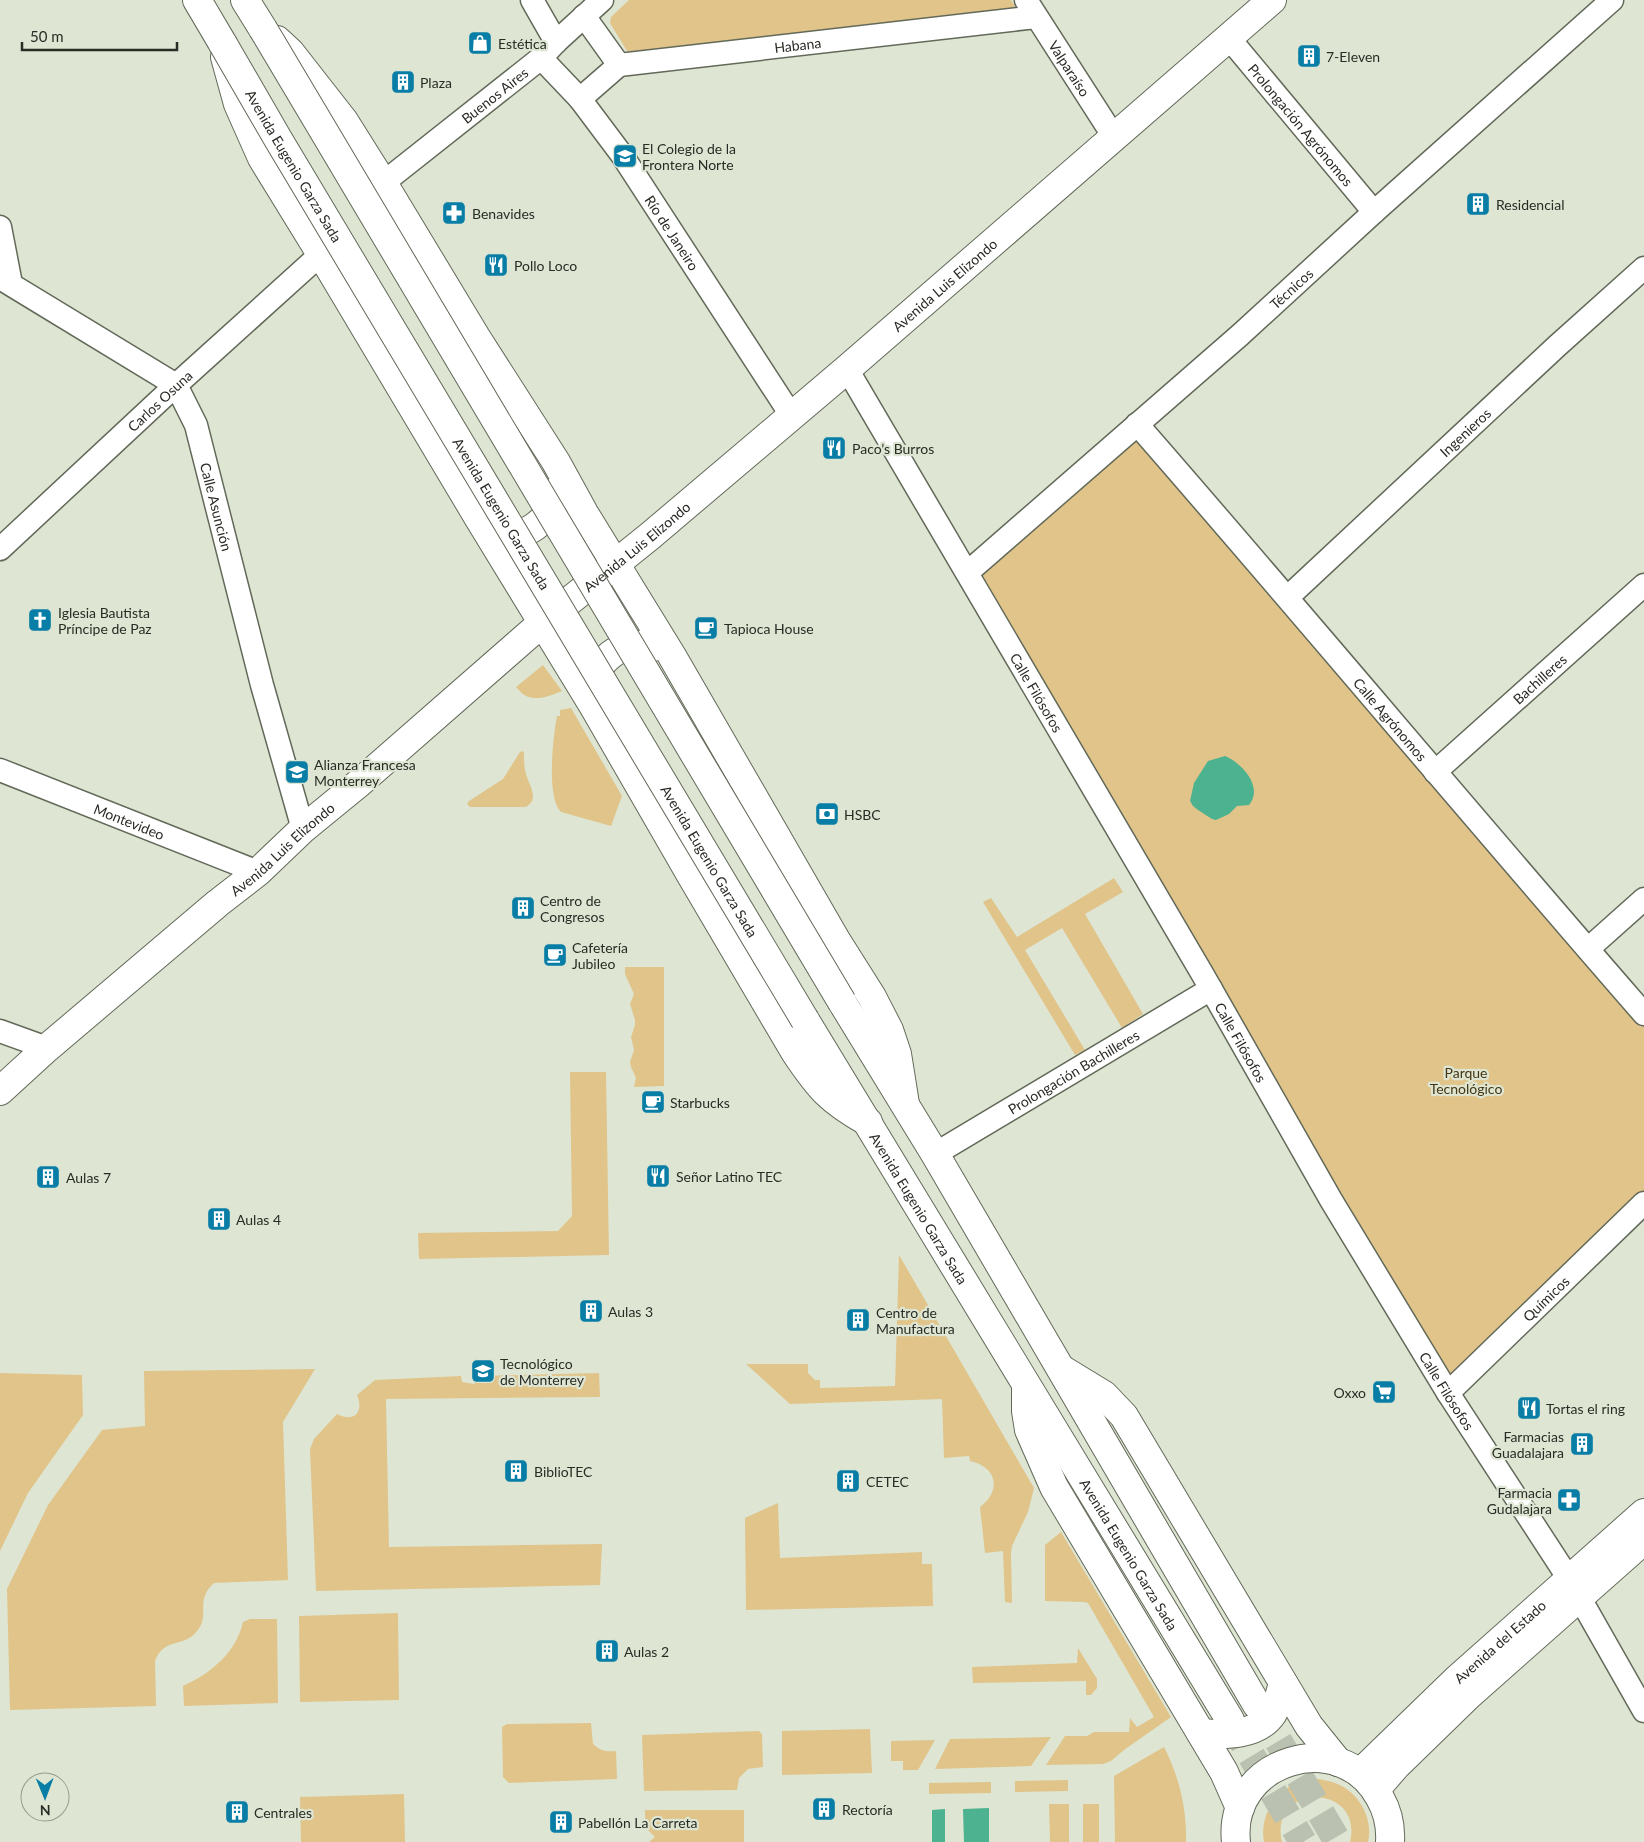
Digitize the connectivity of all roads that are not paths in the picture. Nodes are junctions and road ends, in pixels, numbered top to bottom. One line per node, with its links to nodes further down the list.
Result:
1 (197, 0): 11 (main road, Avenida Eugenio Garza Sada)
2 (245, 0): 9 (main road)
3 (532, 0): 12 (street, Río de Janeiro)
4 (602, 0): 8 (street, Buenos Aires)
5 (1272, 0): 10 (main road, Avenida Luis Elizondo)
6 (1612, 0): 17 (street, Técnicos)
7 (1031, 8): 13 (street, Habana); 15 (street, Valparaíso)
8 (584, 16): 12 (street, Buenos Aires); 13 (street)
9 (262, 28): 16 (main road); 47 (main road, bridge)
10 (1228, 37): 15 (main road, Avenida Luis Elizondo); 17 (street, Prolongación Agrónomos)
11 (221, 40): 19 (main road); 48 (main road, Avenida Eugenio Garza Sada, bridge)
12 (549, 50): 14 (street, Río de Janeiro); 16 (street, Buenos Aires)
13 (619, 65): 14 (street)
14 (580, 99): 24 (street, Río de Janeiro)
15 (1114, 137): 22 (main road, Avenida Luis Elizondo)
16 (383, 182): 26 (main road)
17 (1374, 212): 25 (street, Técnicos)
18 (0, 227): 21 (street)
19 (321, 254): 23 (street, Carlos Osuna); 27 (main road)
20 (1644, 268): 32 (street, Ingenieros)
21 (6, 281): 23 (street)
22 (847, 369): 24 (main road, Avenida Luis Elizondo); 30 (street, Calle Filósofos)
23 (176, 385): 28 (street, Carlos Osuna); 38 (street, Calle Asunción)
24 (791, 415): 29 (main road, Avenida Luis Elizondo)
25 (1137, 424): 30 (street, Técnicos); 32 (street, Calle Agrónomos)
26 (556, 462): 27 (main road); 29 (main road)
27 (478, 517): 33 (main road)
28 (0, 550)
29 (615, 564): 33 (main road, Avenida Luis Elizondo); 34 (main road)
30 (968, 572): 42 (street, Calle Filósofos)
31 (1644, 585): 37 (street, Bachilleres)
32 (1288, 597): 37 (street, Calle Agrónomos)
33 (542, 623): 35 (main road); 38 (main road, Avenida Luis Elizondo)
34 (672, 656): 35 (main road); 47 (main road)
35 (594, 707): 48 (main road)
36 (0, 770): 39 (street, Montevideo)
37 (1435, 772): 41 (street, Calle Agrónomos)
38 (303, 829): 39 (main road, Avenida Luis Elizondo)
39 (258, 872): 45 (main road, Avenida Luis Elizondo)
40 (1644, 899): 41 (street)
41 (1588, 950): 43 (street, Calle Agrónomos)
42 (1211, 989): 49 (street, Prolongación Bachilleres); 53 (street, Calle Filósofos)
43 (1644, 1014)
44 (0, 1031): 45 (street)
45 (47, 1048): 46 (main road, Avenida Luis Elizondo)
46 (0, 1091)
47 (905, 1104): 49 (main road)
48 (868, 1122): 52 (main road, Avenida Eugenio Garza Sada)
49 (935, 1154): 51 (main road)
50 (1644, 1203): 53 (street, Químicos)
51 (1063, 1370): 57 (main road); 58 (main road)
52 (1026, 1385): 60 (main road, Avenida Eugenio Garza Sada); 61 (main road)
53 (1448, 1393): 56 (street, Calle Filósofos)
54 (1644, 1513): 56 (main road, Avenida del Estado)
55 (1644, 1540): 56 (main road, Avenida del Estado)
56 (1574, 1588): 59 (street, Calle Filósofos); 62 (main road, Avenida del Estado)
57 (1283, 1683): 61 (main road); 62 (main road)
58 (1258, 1705)
59 (1644, 1711)
60 (1230, 1720)
61 (1201, 1733): 63 (main road)
62 (1358, 1775): 63 (main road); 65 (main road)
63 (1240, 1808): 64 (main road)
64 (1236, 1842)
65 (1390, 1842)

